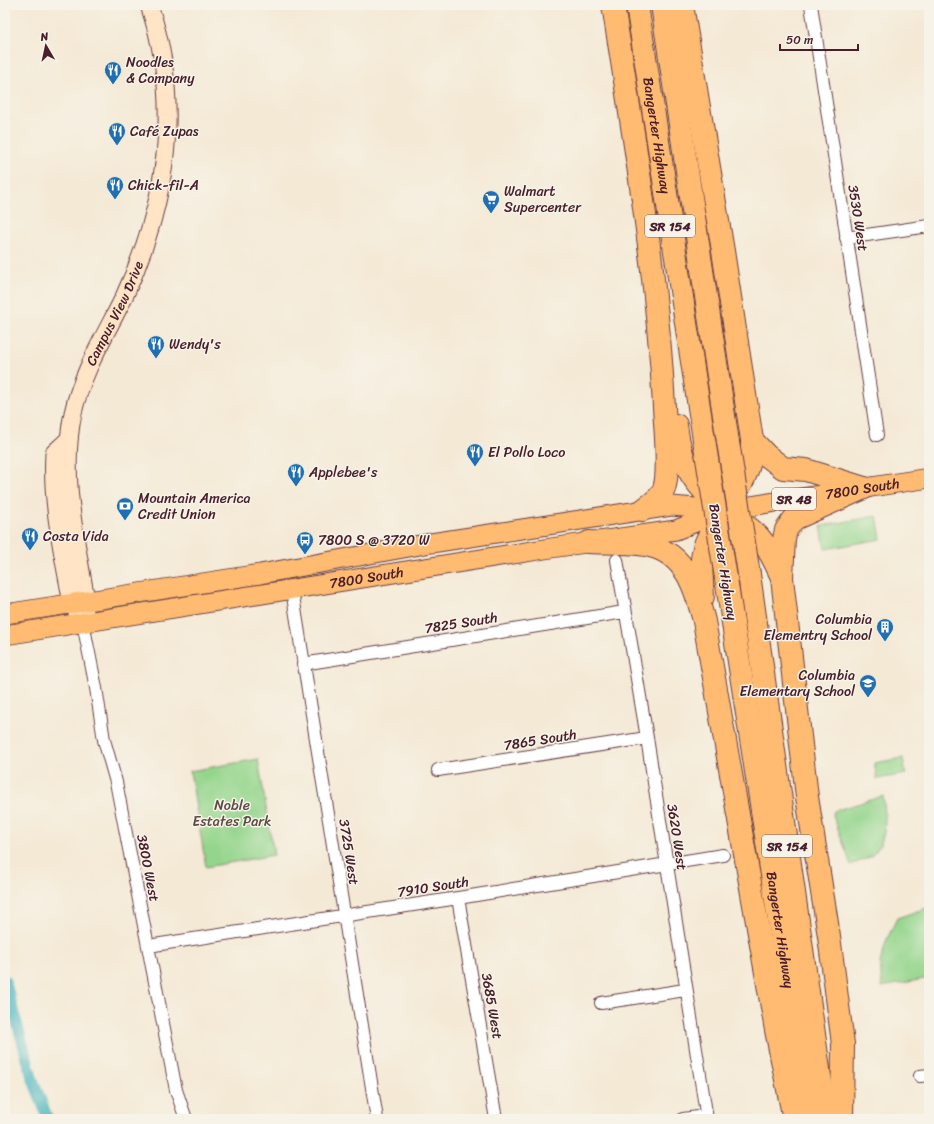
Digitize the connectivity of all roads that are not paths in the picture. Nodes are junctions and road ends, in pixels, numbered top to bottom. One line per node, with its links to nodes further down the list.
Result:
1 (149, 5): 20 (street, Campus View Drive)
2 (613, 5): 9 (highway)
3 (637, 5): 42 (highway, Bangerter Highway / SR 154, bridge)
4 (662, 5): 43 (highway, Bangerter Highway / SR 154, bridge)
5 (682, 5): 11 (highway)
6 (811, 5): 8 (street, 3530 West)
7 (929, 226): 8 (street)
8 (846, 238): 10 (street, 3530 West)
9 (661, 356): 14 (highway); 15 (highway)
10 (877, 435)
11 (752, 440): 13 (highway); 15 (highway)
12 (929, 478): 13 (main road, 7800 South / SR 48)
13 (864, 488): 15 (main road, 7800 South / SR 48); 18 (highway)
14 (643, 510): 15 (main road, 7800 South); 20 (main road, 7800 South)
15 (725, 510): 16 (main road, 7800 South); 18 (highway); 23 (highway)
16 (589, 542): 19 (main road, 7800 South); 23 (highway)
17 (617, 560): 21 (street, 3620 West)
18 (782, 578): 44 (highway)
19 (292, 590): 24 (main road, 7800 South); 26 (street, 3725 West)
20 (79, 602): 22 (main road, 7800 South); 24 (street, Campus View Drive)
21 (624, 612): 26 (street, 7825 South); 27 (street, 3620 West)
22 (5, 614)
23 (704, 621): 41 (highway)
24 (84, 623): 25 (main road, 7800 South); 33 (street, 3800 West)
25 (5, 635)
26 (302, 664): 32 (street, 3725 West)
27 (647, 738): 28 (street, 7865 South); 30 (street, 3620 West)
28 (438, 770)
29 (723, 855): 30 (street, 7910 South)
30 (666, 863): 31 (street, 7910 South); 34 (street, 3620 West)
31 (458, 898): 32 (street, 7910 South); 39 (street, 3685 West)
32 (344, 915): 33 (street, 7910 South); 38 (street, 3725 West)
33 (148, 946): 37 (street, 3800 West)
34 (685, 990): 35 (street); 36 (street, 3620 West)
35 (601, 1003)
36 (706, 1117): 40 (street)
37 (186, 1119)
38 (377, 1119)
39 (496, 1119)
40 (683, 1119)
41 (794, 1119)
42 (808, 1119)
43 (826, 1119)
44 (842, 1119)

